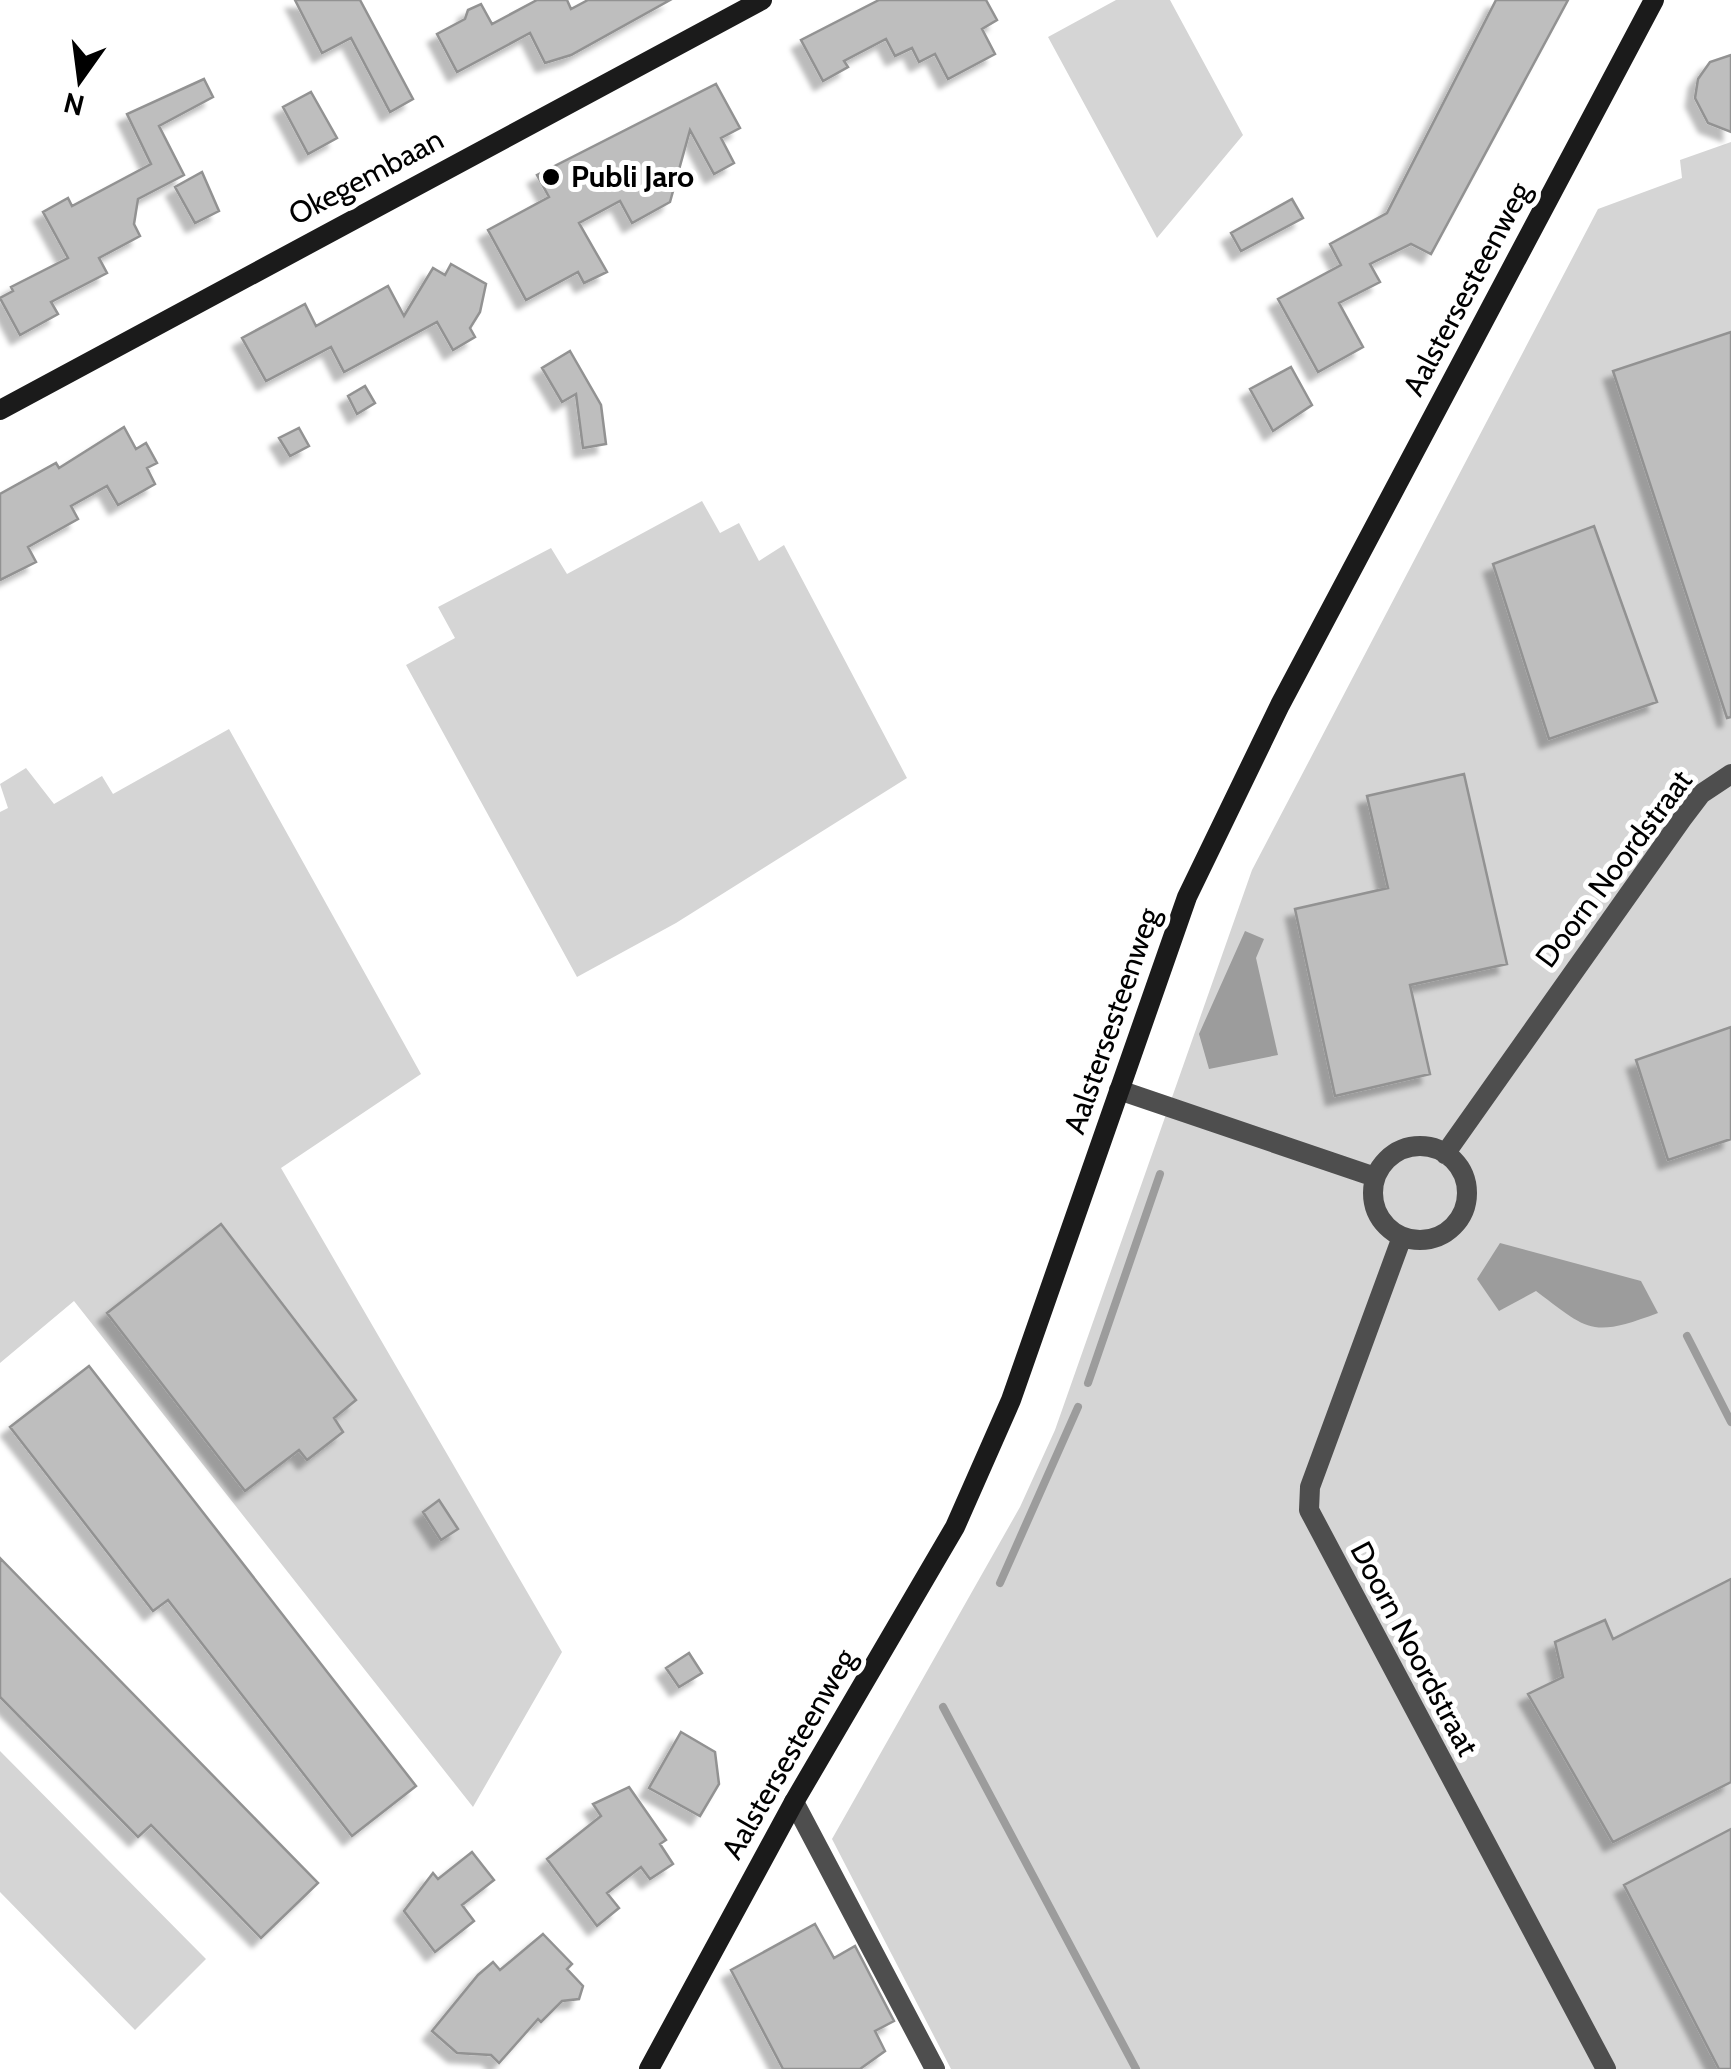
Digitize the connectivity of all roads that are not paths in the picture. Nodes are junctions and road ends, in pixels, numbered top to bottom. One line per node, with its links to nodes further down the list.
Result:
1 (762, 0): 3 (main road, Okegembaan)
2 (1654, 0): 5 (main road, Aalstersesteenweg)
3 (0, 410)
4 (1731, 774): 6 (street, Doorn Noordstraat)
5 (1119, 1090): 7 (street); 9 (main road, Aalstersesteenweg)
6 (1445, 1154): 7 (street); 8 (street)
7 (1375, 1176): 8 (street)
8 (1402, 1237): 12 (street, Doorn Noordstraat)
9 (794, 1802): 10 (main road, Aalstersesteenweg); 11 (street)
10 (649, 2069)
11 (935, 2069)
12 (1606, 2069)

